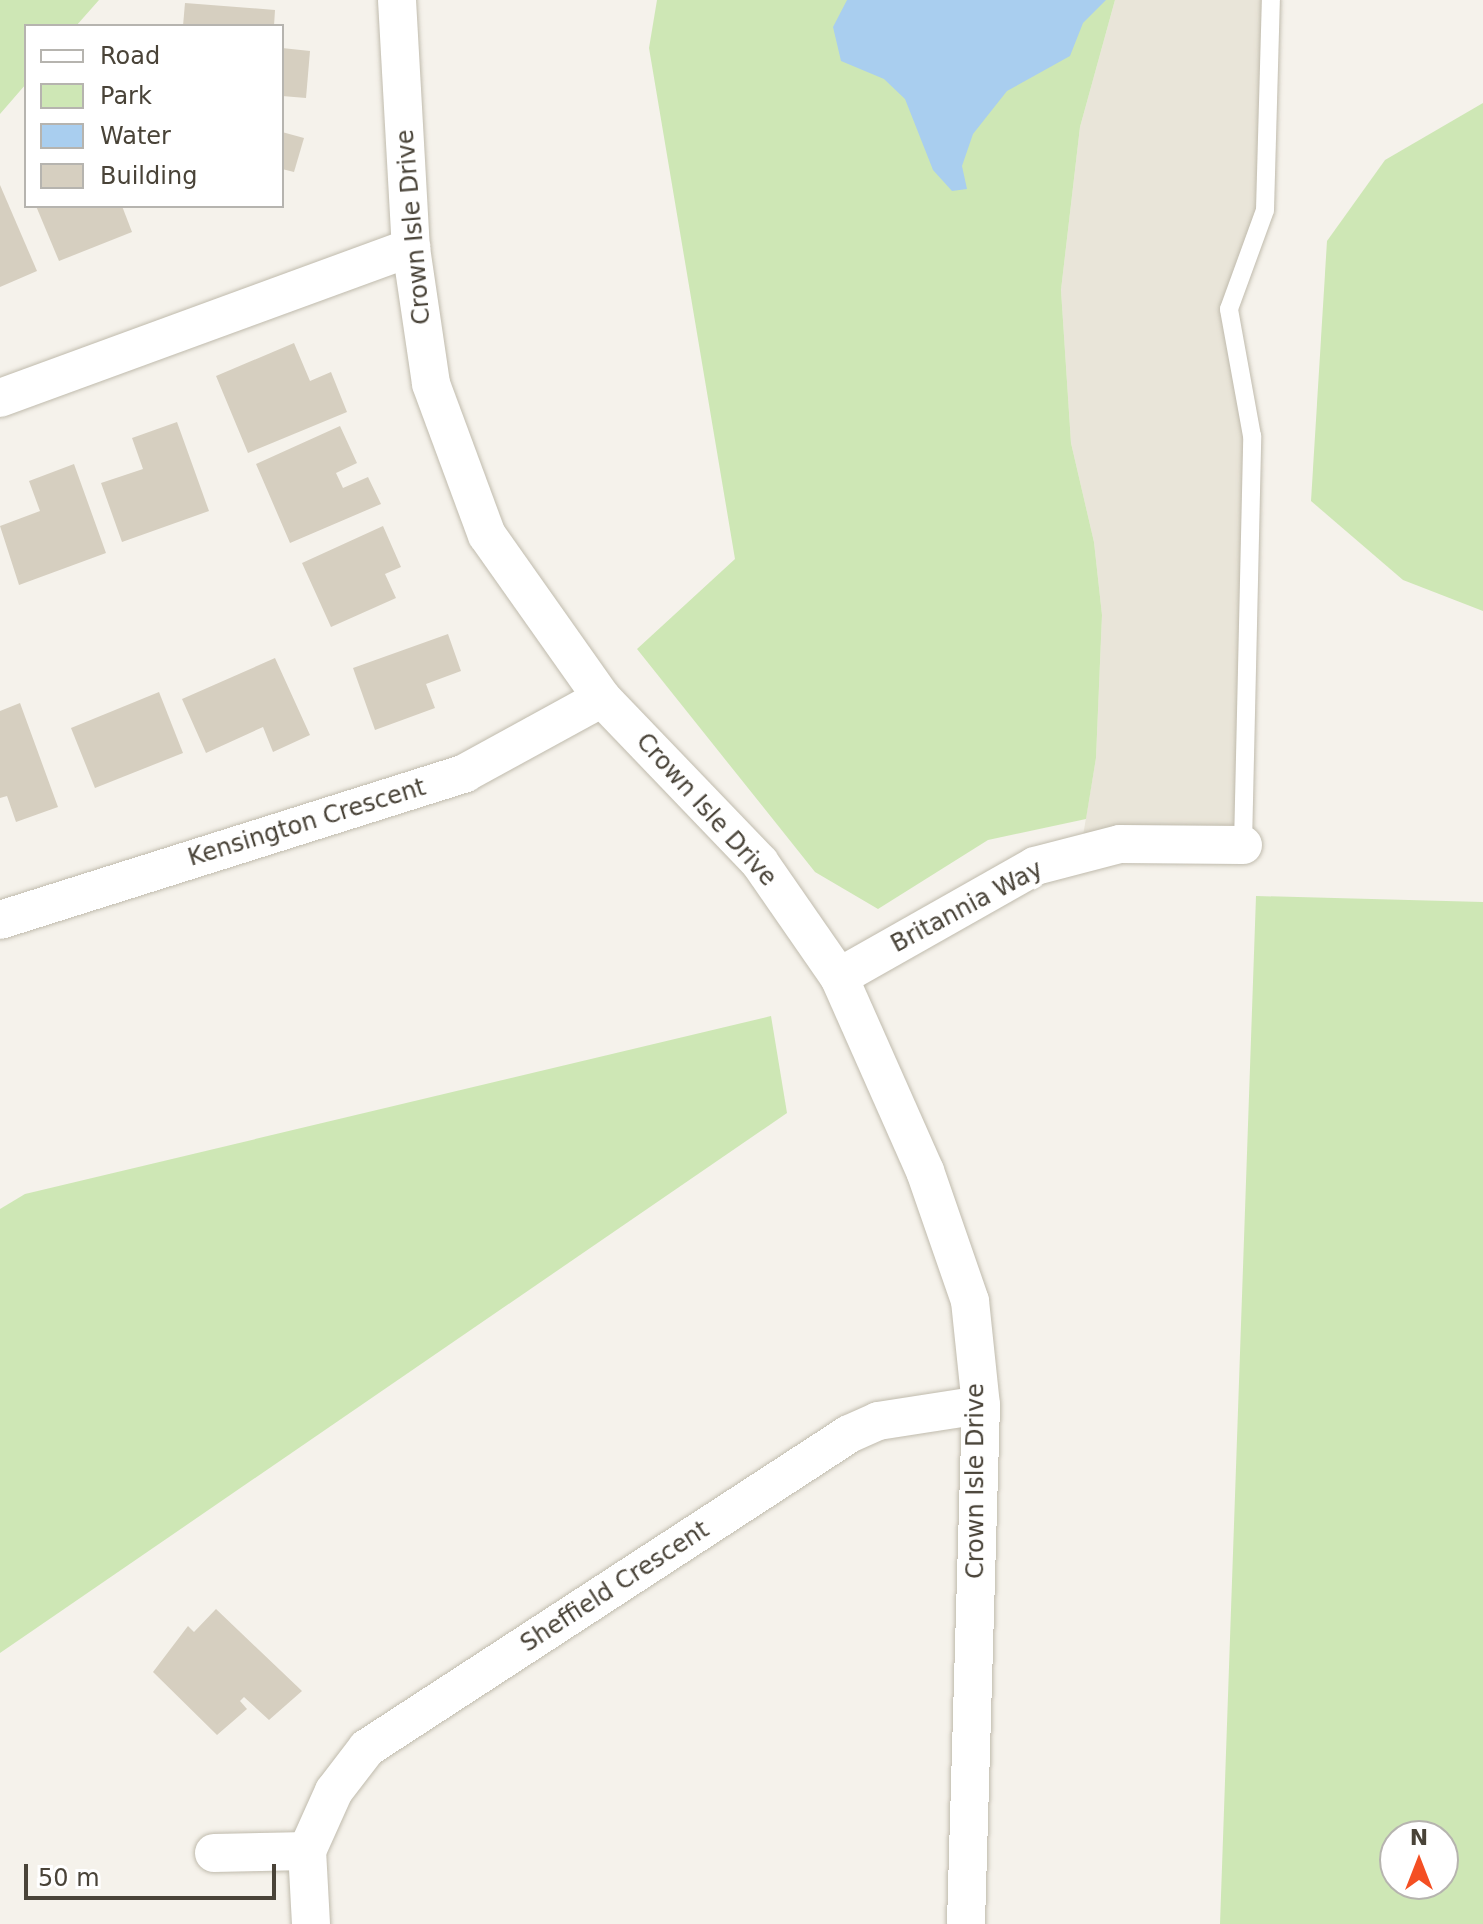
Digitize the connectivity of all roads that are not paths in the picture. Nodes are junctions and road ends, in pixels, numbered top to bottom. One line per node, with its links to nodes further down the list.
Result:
1 (397, 0): 3 (street, Crown Isle Drive)
2 (1271, 0): 6 (lane)
3 (411, 248): 4 (street); 5 (street, Crown Isle Drive)
4 (0, 398)
5 (602, 698): 7 (street, Kensington Crescent); 8 (street, Crown Isle Drive)
6 (1243, 845): 8 (street, Britannia Way)
7 (0, 920)
8 (839, 977): 9 (street, Crown Isle Drive)
9 (981, 1405): 10 (street, Sheffield Crescent); 13 (street, Crown Isle Drive)
10 (307, 1851): 11 (street); 12 (street, Sheffield Crescent)
11 (214, 1853)
12 (311, 1924)
13 (966, 1924)

